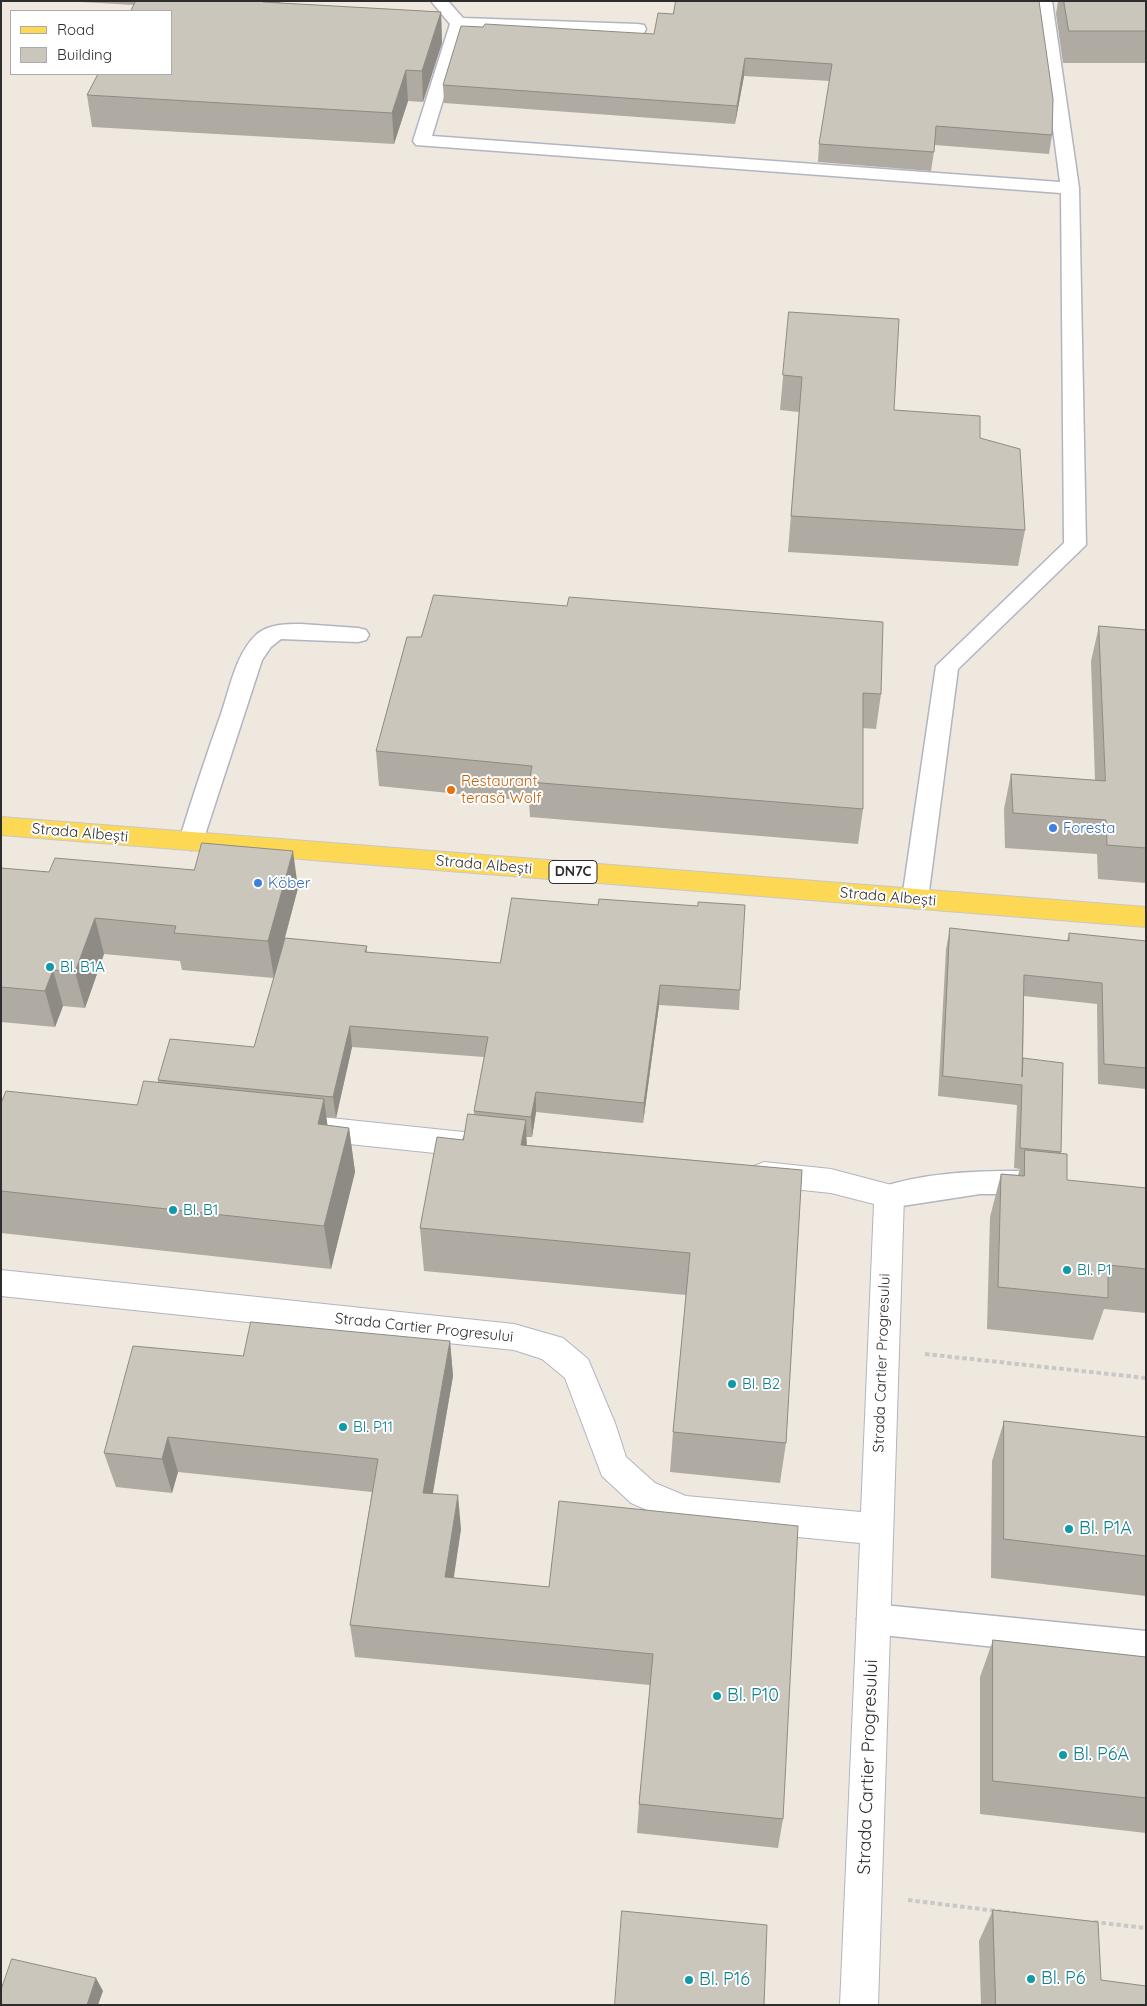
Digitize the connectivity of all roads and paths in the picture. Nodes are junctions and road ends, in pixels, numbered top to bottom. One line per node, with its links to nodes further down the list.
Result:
1 (439, 1): 3 (lane)
2 (1044, 1): 5 (lane)
3 (458, 23): 4 (lane); 5 (lane)
4 (638, 29)
5 (1070, 188): 9 (lane)
6 (358, 635): 8 (lane)
7 (1, 826): 8 (main road, Strada Albești / DN7C)
8 (191, 841): 9 (main road, Strada Albești / DN7C)
9 (915, 899): 10 (main road, Strada Albești / DN7C)
10 (1146, 917)
11 (288, 1126): 12 (street)
12 (495, 1147)
13 (742, 1172): 15 (street)
14 (1061, 1186): 15 (lane)
15 (889, 1196): 17 (street, Strada Cartier Progresului)
16 (1, 1283): 19 (street, Strada Cartier Progresului)
17 (883, 1350): 18 (path); 19 (street, Strada Cartier Progresului)
18 (1146, 1378)
19 (876, 1529): 20 (street, Strada Cartier Progresului)
20 (873, 1619): 21 (lane); 22 (street, Strada Cartier Progresului)
21 (1146, 1647)
22 (863, 1895): 23 (path); 26 (street, Strada Cartier Progresului)
23 (1029, 1914)
24 (1087, 1921): 25 (path)
25 (1146, 1928)
26 (859, 2005)

